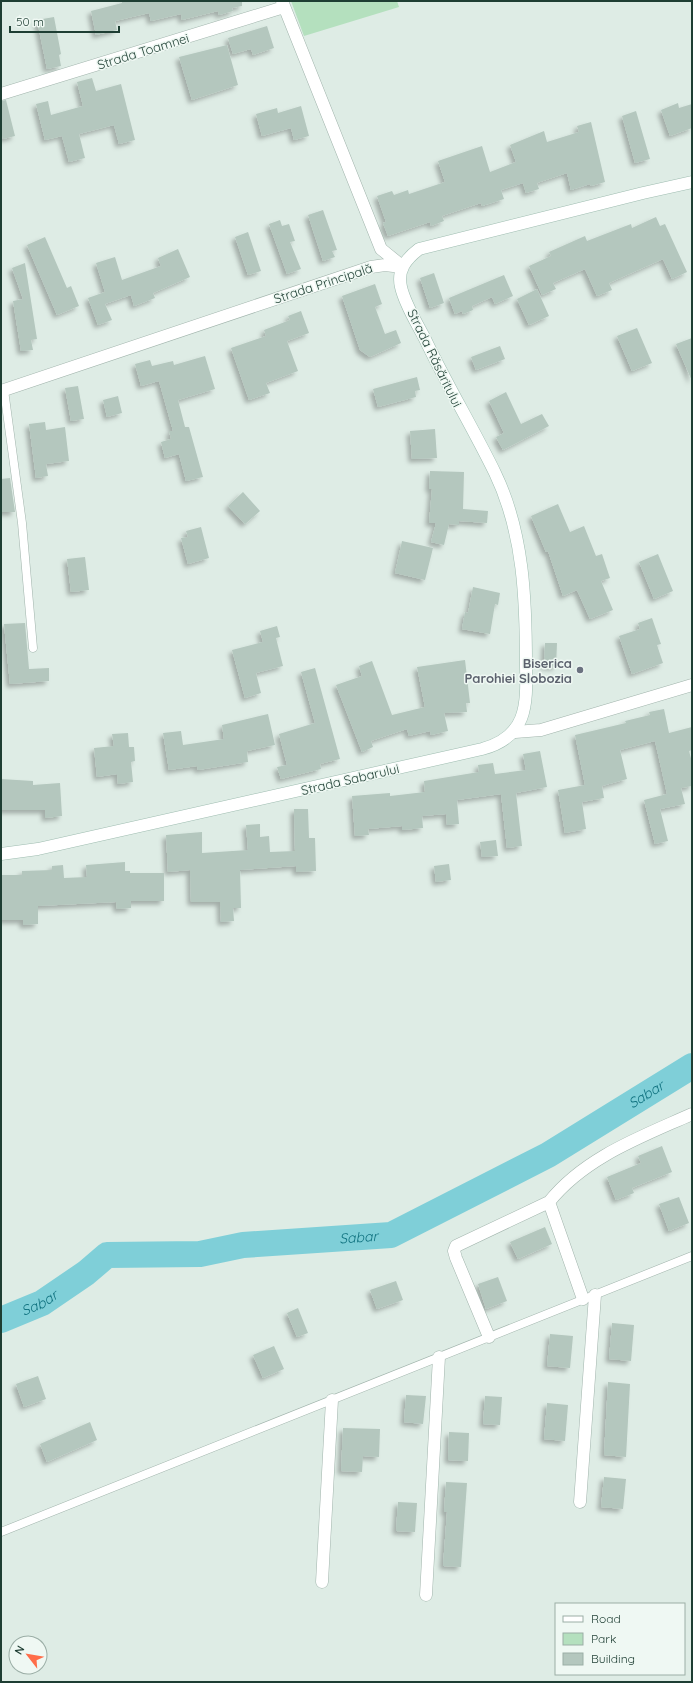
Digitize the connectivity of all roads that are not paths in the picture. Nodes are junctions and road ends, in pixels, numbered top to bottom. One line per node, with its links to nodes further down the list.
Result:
1 (283, 4): 2 (street, Strada Toamnei); 4 (street)
2 (1, 94)
3 (692, 182): 4 (street)
4 (402, 267): 5 (street, Strada Principală); 8 (street, Strada Răsăritului)
5 (2, 390): 6 (lane)
6 (33, 648)
7 (692, 685): 8 (street)
8 (515, 732): 9 (street, Strada Sabarului)
9 (1, 854)
10 (692, 1114): 11 (street)
11 (549, 1202): 13 (street); 14 (street)
12 (692, 1256): 13 (lane)
13 (589, 1297): 14 (lane); 17 (street)
14 (489, 1337): 15 (lane)
15 (439, 1357): 16 (lane); 20 (street)
16 (332, 1400): 18 (lane); 19 (street)
17 (580, 1502)
18 (1, 1532)
19 (322, 1582)
20 (426, 1595)

